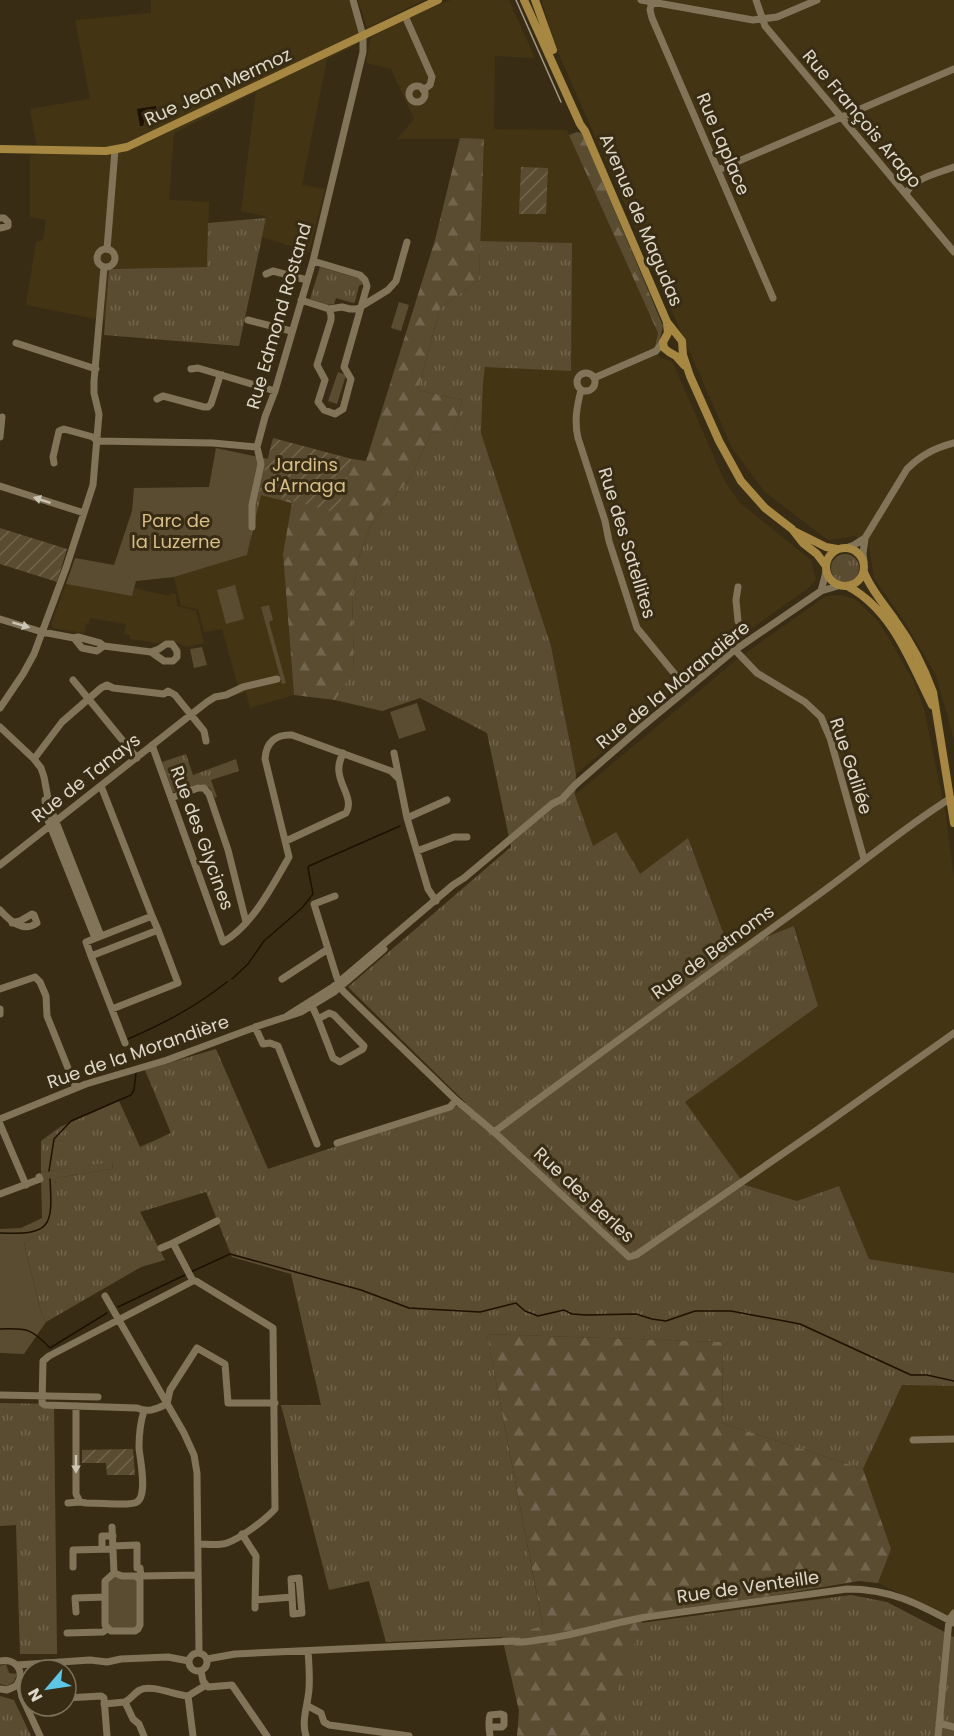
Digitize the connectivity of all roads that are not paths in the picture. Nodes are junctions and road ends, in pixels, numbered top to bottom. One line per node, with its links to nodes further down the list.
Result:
1 (353, 0): 11 (street)
2 (438, 0): 9 (main road, Rue Jean Mermoz)
3 (524, 0): 15 (main road, Avenue de Magudas)
4 (641, 0): 8 (street)
5 (756, 0): 10 (street, Rue François Arago)
6 (816, 0): 10 (street)
7 (534, 1): 15 (main road, Avenue de Magudas)
8 (652, 2): 10 (street); 19 (street, Rue Laplace)
9 (405, 16): 11 (main road, Rue Jean Mermoz); 13 (street)
10 (762, 20): 14 (street, Rue François Arago)
11 (363, 36): 17 (main road, Rue Jean Mermoz); 26 (street, Rue Edmond Rostand)
12 (954, 69): 14 (street)
13 (423, 90)
14 (841, 117): 19 (street); 20 (street, Rue François Arago)
15 (585, 131): 35 (main road, Avenue de Magudas)
16 (0, 149): 17 (main road, Rue Jean Mermoz)
17 (115, 150): 24 (street)
18 (954, 167): 20 (street)
19 (718, 170): 30 (street, Rue Laplace)
20 (906, 194): 25 (street, Rue François Arago)
21 (0, 218): 22 (street)
22 (0, 228)
23 (407, 242): 32 (street)
24 (107, 249): 27 (street); 27 (street)
25 (954, 252)
26 (313, 261): 29 (street, Rue Edmond Rostand); 32 (street)
27 (104, 267): 43 (street)
28 (266, 274): 29 (street)
29 (307, 280): 31 (street, Rue Edmond Rostand)
30 (773, 298)
31 (301, 300): 33 (street); 36 (street, Rue Edmond Rostand)
32 (363, 305): 33 (street); 33 (street)
33 (329, 309)
34 (248, 320): 36 (street)
35 (667, 322): 37 (main road, Avenue de Magudas); 38 (main road, Avenue de Magudas)
36 (291, 331): 49 (street, Rue Edmond Rostand)
37 (676, 335): 38 (main road); 40 (main road)
38 (665, 340): 41 (street); 42 (main road)
39 (16, 343): 43 (street)
40 (682, 346): 42 (main road); 46 (main road)
41 (656, 351): 42 (street); 47 (street)
42 (670, 352): 46 (main road)
43 (96, 369): 53 (street)
44 (191, 369): 45 (street)
45 (222, 375): 49 (street); 50 (street)
46 (690, 376): 60 (main road)
47 (594, 378): 48 (street); 48 (street)
48 (581, 390): 77 (street, Rue des Satellites)
49 (275, 391): 55 (street, Rue Edmond Rostand)
50 (157, 399)
51 (2, 417): 52 (street)
52 (0, 438)
53 (97, 441): 55 (street); 56 (street); 58 (street)
54 (954, 442): 61 (street)
55 (257, 447): 59 (street, Rue Edmond Rostand)
56 (54, 463)
57 (0, 486): 58 (street, one-way to 57)
58 (84, 513): 72 (street)
59 (252, 527)
60 (792, 530): 62 (main road); 64 (main road)
61 (865, 538): 62 (street); 63 (street)
62 (842, 549): 63 (main road); 64 (main road)
63 (864, 562): 65 (main road)
64 (826, 569): 66 (main road); 69 (street)
65 (864, 572): 68 (main road); 81 (main road)
66 (838, 586): 68 (main road); 69 (street, Rue de la Morandière)
67 (738, 587): 71 (street)
68 (849, 587): 81 (main road)
69 (821, 591): 73 (street, Rue de la Morandière)
70 (0, 619): 72 (street, one-way to 72)
71 (738, 621)
72 (42, 632): 74 (street); 79 (street)
73 (735, 650): 77 (street, Rue de la Morandière); 100 (street, Rue Galilée)
74 (151, 652)
75 (277, 679): 80 (street, Rue de Tanays)
76 (73, 680): 78 (street)
77 (687, 689): 103 (street, Rue de la Morandière)
78 (88, 698): 80 (street); 87 (street); 88 (street)
79 (0, 708)
80 (191, 714): 83 (street); 84 (street, Rue de Tanays)
81 (936, 714): 92 (main road)
82 (0, 727): 88 (street)
83 (206, 741)
84 (152, 746): 87 (street, Rue de Tanays); 91 (street, Rue des Glycines)
85 (343, 753): 89 (street); 98 (street); 98 (street)
86 (394, 753): 89 (street)
87 (137, 758): 90 (street, Rue de Tanays)
88 (34, 759): 95 (street)
89 (399, 779): 94 (street)
90 (101, 786): 95 (street, Rue de Tanays); 105 (street)
91 (171, 798): 106 (street); 106 (street, Rue des Glycines)
92 (951, 798): 96 (main road); 100 (street, Rue de Betnoms)
93 (447, 800): 94 (street)
94 (407, 818): 99 (street)
95 (53, 823): 101 (street, Rue de Tanays); 109 (street)
96 (954, 823)
97 (467, 837): 99 (street)
98 (286, 841): 106 (street)
99 (417, 851): 103 (street)
100 (864, 859): 128 (street, Rue de Betnoms)
101 (0, 865)
102 (335, 896): 110 (street)
103 (436, 901): 113 (street, Rue de la Morandière)
104 (0, 910): 107 (street)
105 (152, 916): 108 (street); 109 (street)
106 (246, 921)
107 (12, 923)
108 (158, 930): 111 (street); 117 (street)
109 (98, 937): 111 (street)
110 (328, 949): 112 (street); 113 (street)
111 (91, 956): 117 (street)
112 (282, 979)
113 (340, 984): 115 (street, Rue de la Morandière); 119 (street, Rue de la Morandière); 125 (street, Rue des Berles)
114 (0, 989): 124 (street)
115 (312, 1006): 119 (street, Rue de la Morandière); 120 (street)
116 (0, 1009): 118 (street)
117 (112, 1009): 123 (street)
118 (0, 1014)
119 (287, 1016): 121 (street, Rue de la Morandière)
120 (318, 1019): 120 (street)
121 (255, 1027): 124 (street, Rue de la Morandière); 130 (street)
122 (954, 1033): 128 (street, Rue des Berles)
123 (125, 1042)
124 (76, 1088): 126 (street, Rue de la Morandière)
125 (456, 1100): 128 (street, Rue des Berles); 129 (street)
126 (0, 1119)
127 (0, 1124): 132 (street)
128 (494, 1132)
129 (337, 1143)
130 (317, 1144)
131 (39, 1177): 132 (street)
132 (26, 1185): 133 (street)
133 (0, 1194)
134 (217, 1221): 135 (street)
135 (173, 1243): 136 (street); 137 (street)
136 (161, 1248)
137 (193, 1281): 139 (street); 143 (street)
138 (105, 1296): 139 (street)
139 (119, 1320): 141 (street); 144 (street)
140 (0, 1395): 141 (street)
141 (43, 1396): 142 (street); 145 (street)
142 (98, 1397)
143 (275, 1403): 144 (street); 152 (street)
144 (167, 1404): 146 (street); 154 (street)
145 (76, 1406): 146 (street); 149 (street, one-way to 149)
146 (144, 1411): 149 (street)
147 (954, 1439): 148 (street)
148 (913, 1440)
149 (80, 1502): 150 (street)
150 (68, 1503)
151 (112, 1527): 153 (street)
152 (242, 1534): 154 (street); 162 (street)
153 (113, 1536): 155 (street); 156 (street)
154 (198, 1544): 159 (street)
155 (113, 1548): 156 (street); 158 (street); 160 (street)
156 (102, 1550): 157 (street)
157 (73, 1568)
158 (114, 1573): 160 (street); 161 (street)
159 (198, 1575): 160 (street); 169 (street)
160 (140, 1577): 166 (street)
161 (105, 1597): 163 (street); 166 (street)
162 (292, 1597): 162 (street)
163 (75, 1612)
164 (954, 1613): 165 (street)
165 (952, 1621): 168 (street, Rue de Venteille); 187 (street)
166 (107, 1629): 167 (street)
167 (67, 1633)
168 (308, 1651): 170 (street, Rue de Venteille); 185 (street)
169 (199, 1653): 170 (street); 173 (street)
170 (207, 1659): 176 (street)
171 (0, 1661): 174 (street)
172 (78, 1661): 173 (street)
173 (189, 1661): 176 (street)
174 (17, 1665): 175 (street)
175 (18, 1669)
176 (201, 1671): 178 (street)
177 (18, 1682): 179 (street)
178 (206, 1686): 180 (street); 194 (street)
179 (3, 1689): 181 (street)
180 (188, 1696): 184 (street); 193 (street)
181 (18, 1697)
182 (78, 1697): 183 (street)
183 (104, 1701): 184 (street); 191 (street)
184 (125, 1702): 192 (street)
185 (308, 1706): 195 (street); 196 (street)
186 (32, 1718): 190 (street)
187 (939, 1723): 188 (street); 198 (street)
188 (954, 1727)
189 (489, 1728): 197 (street)
190 (40, 1736)
191 (107, 1736)
192 (144, 1736)
193 (193, 1736)
194 (267, 1736)
195 (306, 1736)
196 (409, 1736)
197 (490, 1736)
198 (938, 1736)

